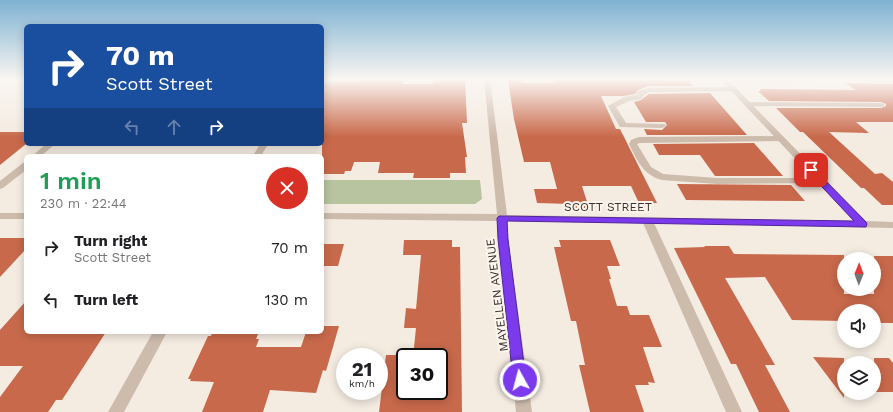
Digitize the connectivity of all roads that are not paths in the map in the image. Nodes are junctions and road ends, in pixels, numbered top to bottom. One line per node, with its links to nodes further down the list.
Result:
1 (488, 98): 16 (street, MAYELLEN AVENUE)
2 (631, 98): 6 (street)
3 (741, 98): 4 (street)
4 (747, 104): 5 (street); 7 (street)
5 (881, 105)
6 (662, 126)
7 (780, 138): 11 (street); 11 (street)
8 (48, 146): 9 (street)
9 (38, 154)
10 (24, 167): 12 (street)
11 (821, 181): 18 (street)
12 (0, 186)
13 (0, 216): 14 (street)
14 (24, 216)
15 (324, 216): 16 (street, SCOTT STREET)
16 (502, 218): 17 (street, SCOTT STREET); 22 (street, MAYELLEN AVENUE)
17 (647, 220): 18 (street, SCOTT STREET); 23 (street)
18 (862, 224): 19 (street, SCOTT STREET)
19 (893, 224)
20 (159, 334): 21 (street)
21 (116, 412)
22 (524, 412)
23 (734, 412)

